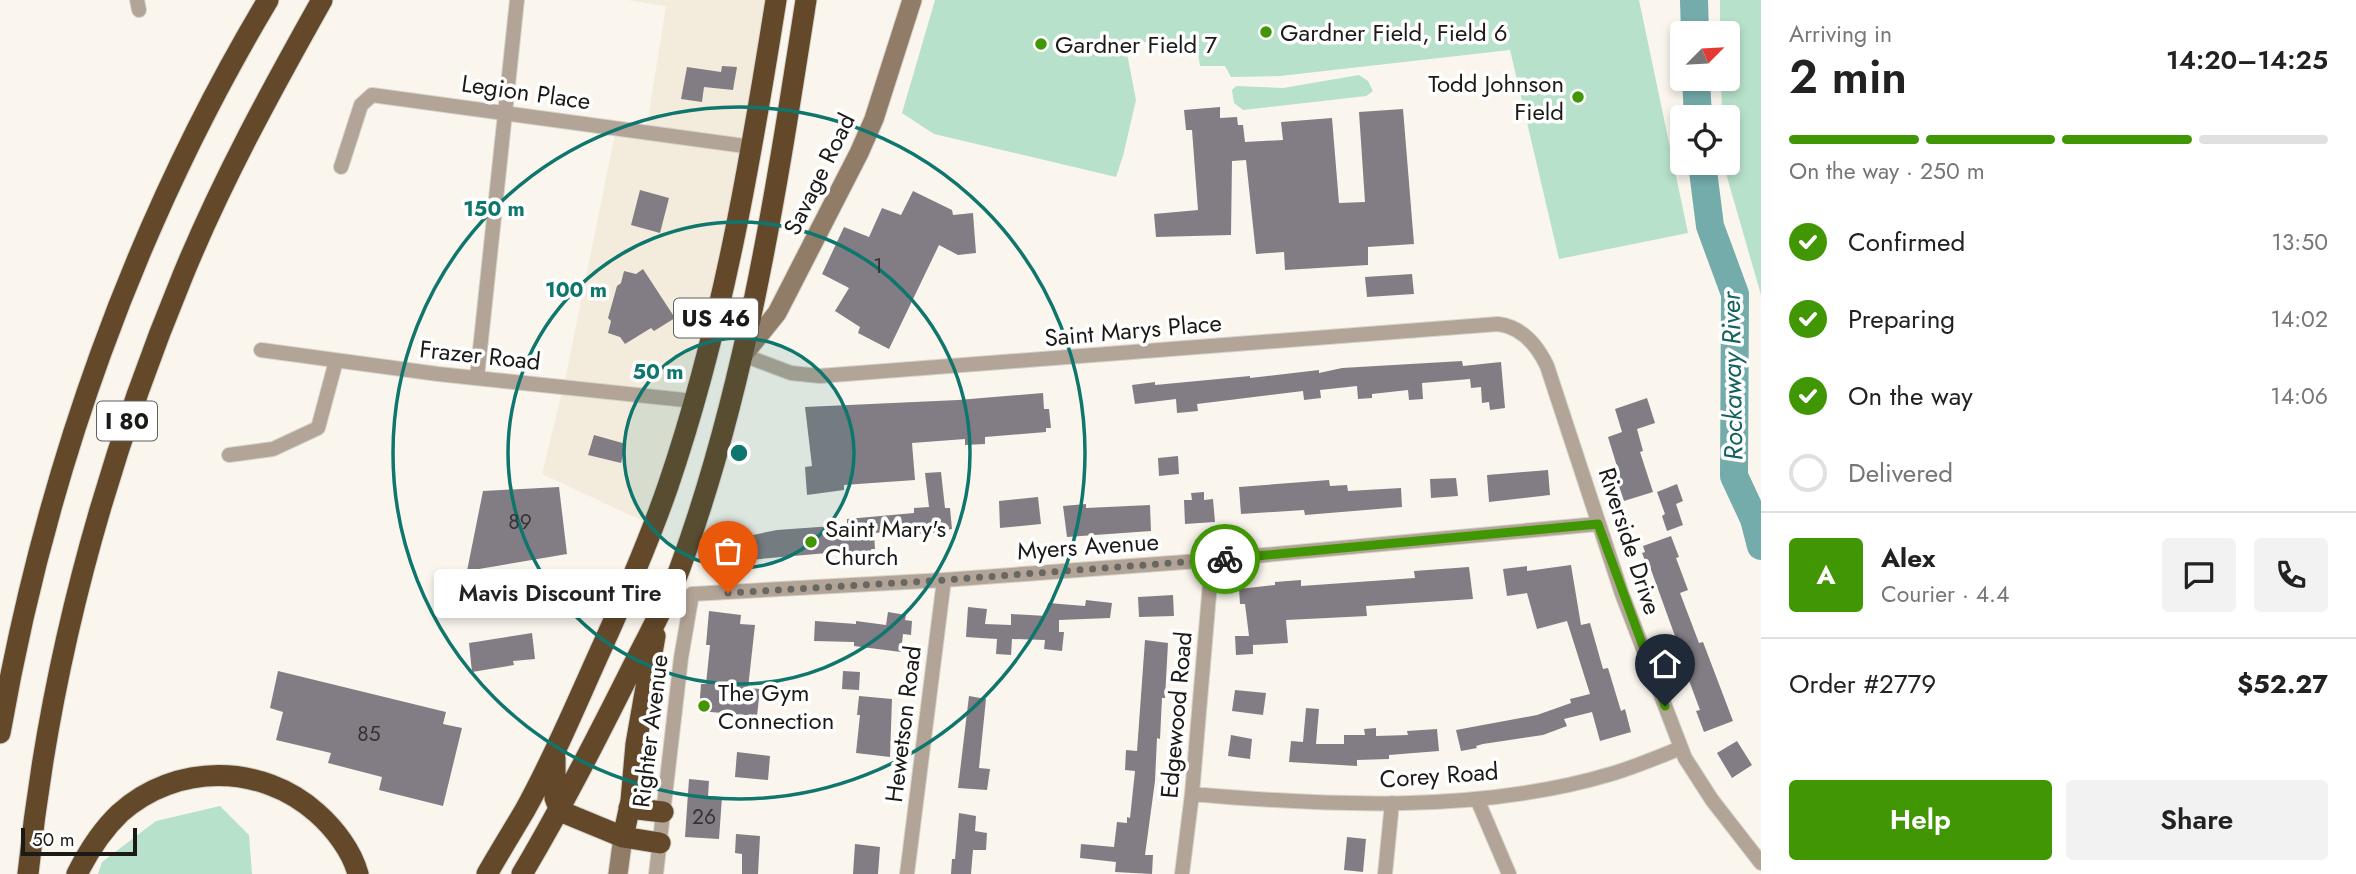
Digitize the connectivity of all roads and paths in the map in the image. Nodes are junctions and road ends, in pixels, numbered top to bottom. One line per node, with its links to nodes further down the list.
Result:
1 (268, 0): 23 (highway, I 80)
2 (322, 0): 35 (highway, I 80)
3 (517, 0): 7 (street)
4 (776, 0): 8 (highway, US 46)
5 (806, 0): 12 (highway, US 46)
6 (912, 0): 12 (street, Savage Road)
7 (505, 113): 8 (street, Legion Place); 9 (street, Legion Place); 14 (street)
8 (752, 146): 15 (highway, US 46)
9 (341, 167)
10 (1527, 337): 12 (street, Saint Marys Place); 17 (street, Riverside Drive)
11 (261, 350): 13 (street, Frazer Road)
12 (743, 355): 19 (highway, US 46)
13 (336, 361): 14 (street, Frazer Road); 16 (street)
14 (477, 378): 15 (street, Frazer Road)
15 (694, 401): 25 (highway, US 46)
16 (229, 455)
17 (1598, 524): 18 (street, Myers Avenue); 24 (street, Riverside Drive)
18 (1212, 560): 20 (street, Myers Avenue); 26 (street, Edgewood Road)
19 (680, 569): 21 (street); 22 (highway, US 46)
20 (944, 580): 21 (street, Myers Avenue); 42 (street, Hewetson Road)
21 (692, 593): 31 (street, Righter Avenue)
22 (659, 613): 29 (highway); 30 (highway, US 46)
23 (0, 733)
24 (1681, 748): 27 (street, Corey Road); 34 (street, Riverside Drive)
25 (556, 749): 30 (highway); 38 (highway, US 46)
26 (1192, 794): 28 (street, Corey Road); 43 (street, Edgewood Road)
27 (1477, 799): 28 (street, Corey Road); 45 (street)
28 (1392, 803): 44 (street)
29 (629, 808): 31 (highway); 32 (highway)
30 (560, 811): 32 (highway); 39 (highway, US 46)
31 (663, 812): 33 (street, Righter Avenue)
32 (623, 837): 33 (highway); 40 (street)
33 (660, 843): 41 (street, Righter Avenue)
34 (1761, 863)
35 (28, 874)
36 (77, 874): 37 (highway)
37 (358, 874)
38 (487, 874)
39 (522, 874)
40 (618, 874)
41 (656, 874)
42 (908, 874)
43 (1182, 874)
44 (1385, 874)
45 (1509, 874)

